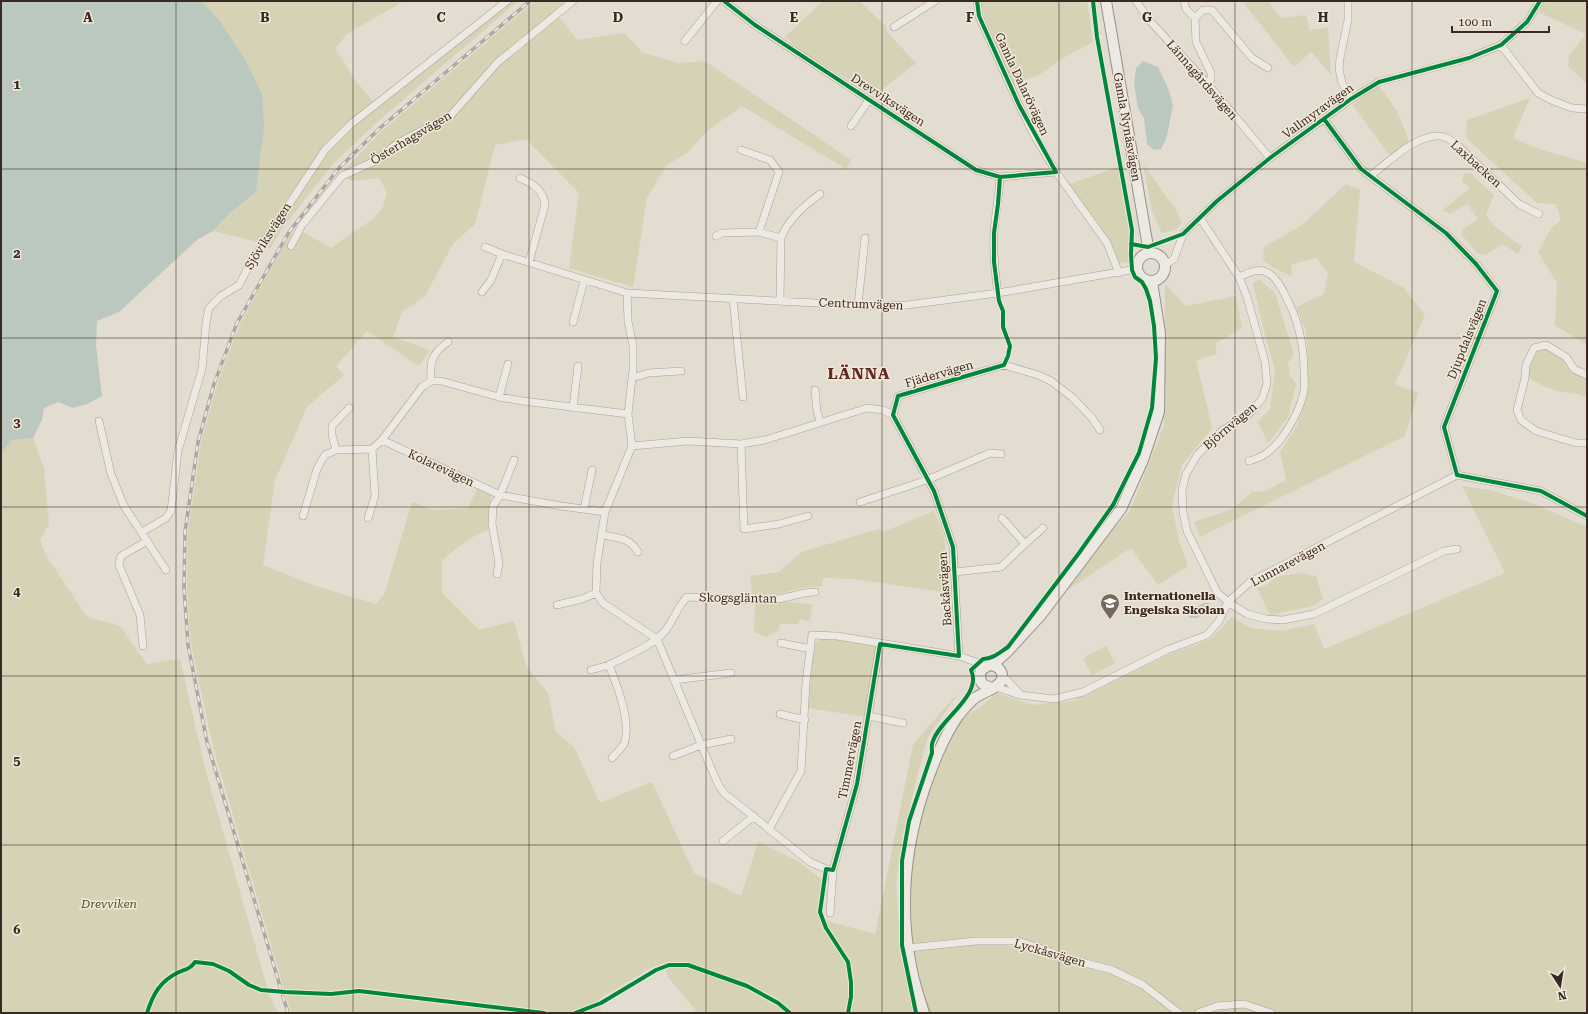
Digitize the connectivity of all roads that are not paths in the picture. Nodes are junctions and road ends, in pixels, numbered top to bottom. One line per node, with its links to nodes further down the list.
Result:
1 (507, 1): 93 (street, Sjöviksvägen)
2 (573, 1): 36 (street, Österhagsvägen)
3 (717, 1): 14 (street)
4 (724, 1): 19 (street, Drevviksvägen)
5 (935, 1): 13 (street)
6 (977, 1): 25 (street, Gamla Dalarövägen)
7 (1106, 1): 38 (street, Gamla Nynäsvägen)
8 (1136, 1): 17 (street, Lännagårdsvägen)
9 (1184, 1): 12 (street)
10 (1348, 1): 18 (street)
11 (1540, 1): 15 (street, Vallmyravägen)
12 (1195, 18): 16 (street); 17 (street)
13 (894, 27)
14 (685, 41)
15 (1501, 45): 18 (street, Vallmyravägen); 20 (street)
16 (1268, 68)
17 (1207, 84): 24 (street, Lännagårdsvägen)
18 (1351, 99): 21 (street, Vallmyravägen)
19 (869, 100): 22 (street); 27 (street, Drevviksvägen)
20 (1587, 109)
21 (1324, 119): 24 (street, Vallmyravägen); 26 (street, Djupdalsvägen)
22 (851, 126)
23 (741, 150): 32 (street)
24 (1270, 158): 31 (street, Vallmyravägen)
25 (1056, 172): 27 (street, Drevviksvägen); 43 (street, Gamla Dalarövägen)
26 (1370, 176): 30 (street, Laxbacken); 81 (street, Djupdalsvägen)
27 (1000, 177): 49 (street)
28 (520, 178): 40 (street)
29 (820, 194): 34 (street)
30 (1539, 214)
31 (1200, 218): 41 (street, Vallmyravägen); 44 (street, Björnvägen)
32 (759, 232): 33 (street); 34 (street)
33 (716, 236)
34 (781, 238): 51 (street)
35 (865, 238): 52 (street)
36 (291, 246)
37 (485, 247): 39 (street, Centrumvägen)
38 (1148, 253): 41 (street); 42 (street)
39 (502, 254): 40 (street, Centrumvägen); 47 (street)
40 (529, 262): 45 (street, Centrumvägen)
41 (1165, 265): 46 (street)
42 (1136, 269): 43 (street, Centrumvägen); 46 (street)
43 (1119, 273): 49 (street, Centrumvägen)
44 (1239, 277): 79 (street); 104 (street, Björnvägen)
45 (584, 280): 48 (street, Centrumvägen); 53 (street)
46 (1152, 282): 107 (street)
47 (482, 292)
48 (627, 293): 50 (street, Centrumvägen); 59 (street)
49 (998, 293): 52 (street, Centrumvägen)
50 (733, 299): 51 (street, Centrumvägen); 63 (street)
51 (780, 300): 52 (street, Centrumvägen)
52 (858, 305)
53 (573, 322)
54 (448, 342): 60 (street)
55 (508, 364): 62 (street)
56 (578, 366): 65 (street)
57 (681, 371): 59 (street)
58 (1587, 375): 72 (street)
59 (632, 378): 66 (street)
60 (431, 381): 62 (street); 71 (street)
61 (815, 390): 69 (street)
62 (499, 397): 65 (street)
63 (743, 397)
64 (349, 408): 76 (street)
65 (574, 408): 66 (street)
66 (628, 414): 74 (street)
67 (893, 415): 69 (street); 70 (street, Fjädervägen); 82 (street, Backåsvägen)
68 (99, 421): 93 (street)
69 (820, 421): 73 (street)
70 (1100, 430)
71 (382, 440): 75 (street); 83 (street, Kolarevägen)
72 (1587, 443)
73 (741, 444): 74 (street); 88 (street)
74 (632, 446): 86 (street)
75 (372, 449): 76 (street); 90 (street)
76 (336, 450): 87 (street)
77 (1001, 454): 82 (street)
78 (514, 460): 83 (street)
79 (1249, 461)
80 (592, 470): 85 (street)
81 (1457, 475): 89 (street); 104 (street, Lunnarevägen)
82 (927, 480): 84 (street); 100 (street, Backåsvägen)
83 (500, 495): 85 (street, Kolarevägen); 101 (street)
84 (860, 502)
85 (584, 509): 86 (street, Kolarevägen)
86 (605, 512): 94 (street)
87 (303, 516)
88 (808, 516)
89 (1587, 516)
90 (368, 518)
91 (1002, 518): 96 (street)
92 (1043, 528): 96 (street, Backåsvägen)
93 (142, 532): 95 (street)
94 (602, 535): 98 (street); 103 (street)
95 (146, 542): 99 (street); 110 (street)
96 (1025, 544): 100 (street, Backåsvägen)
97 (1457, 549): 104 (street, Björnvägen)
98 (638, 552)
99 (166, 570)
100 (955, 572): 112 (street, Backåsvägen)
101 (497, 574)
102 (815, 592): 106 (street, Skogsgläntan)
103 (596, 593): 105 (street); 106 (street)
104 (1228, 602): 122 (street, Lunnarevägen)
105 (557, 605)
106 (657, 639): 114 (street); 120 (street)
107 (1018, 641): 115 (street); 118 (street)
108 (781, 644): 111 (street)
109 (880, 644): 111 (street); 112 (street); 125 (street, Timmervägen)
110 (143, 646)
111 (811, 649): 126 (street)
112 (959, 656): 113 (street)
113 (970, 660): 115 (street); 119 (street)
114 (609, 665): 116 (street); 131 (street)
115 (988, 665): 118 (street); 119 (street)
116 (591, 670)
117 (731, 673): 120 (street)
118 (1002, 674): 121 (street); 122 (street)
119 (980, 678): 121 (street); 123 (street)
120 (674, 680): 129 (street)
121 (994, 687): 122 (street, Lunnarevägen); 123 (street)
122 (1020, 695)
123 (974, 699): 137 (street)
124 (780, 714): 126 (street)
125 (868, 716): 127 (street, Timmervägen); 135 (street, Timmervägen)
126 (805, 720): 133 (street)
127 (903, 723)
128 (731, 739): 129 (street)
129 (701, 745): 130 (street); 132 (street)
130 (674, 756)
131 (612, 758)
132 (754, 816): 133 (street); 134 (street)
133 (769, 828): 135 (street)
134 (723, 841)
135 (828, 871): 136 (street, Timmervägen)
136 (830, 913)
137 (908, 948): 138 (street); 139 (street, Lyckåsvägen)
138 (924, 1013)
139 (1180, 1013)
140 (1198, 1013): 141 (street)
141 (1271, 1013)

